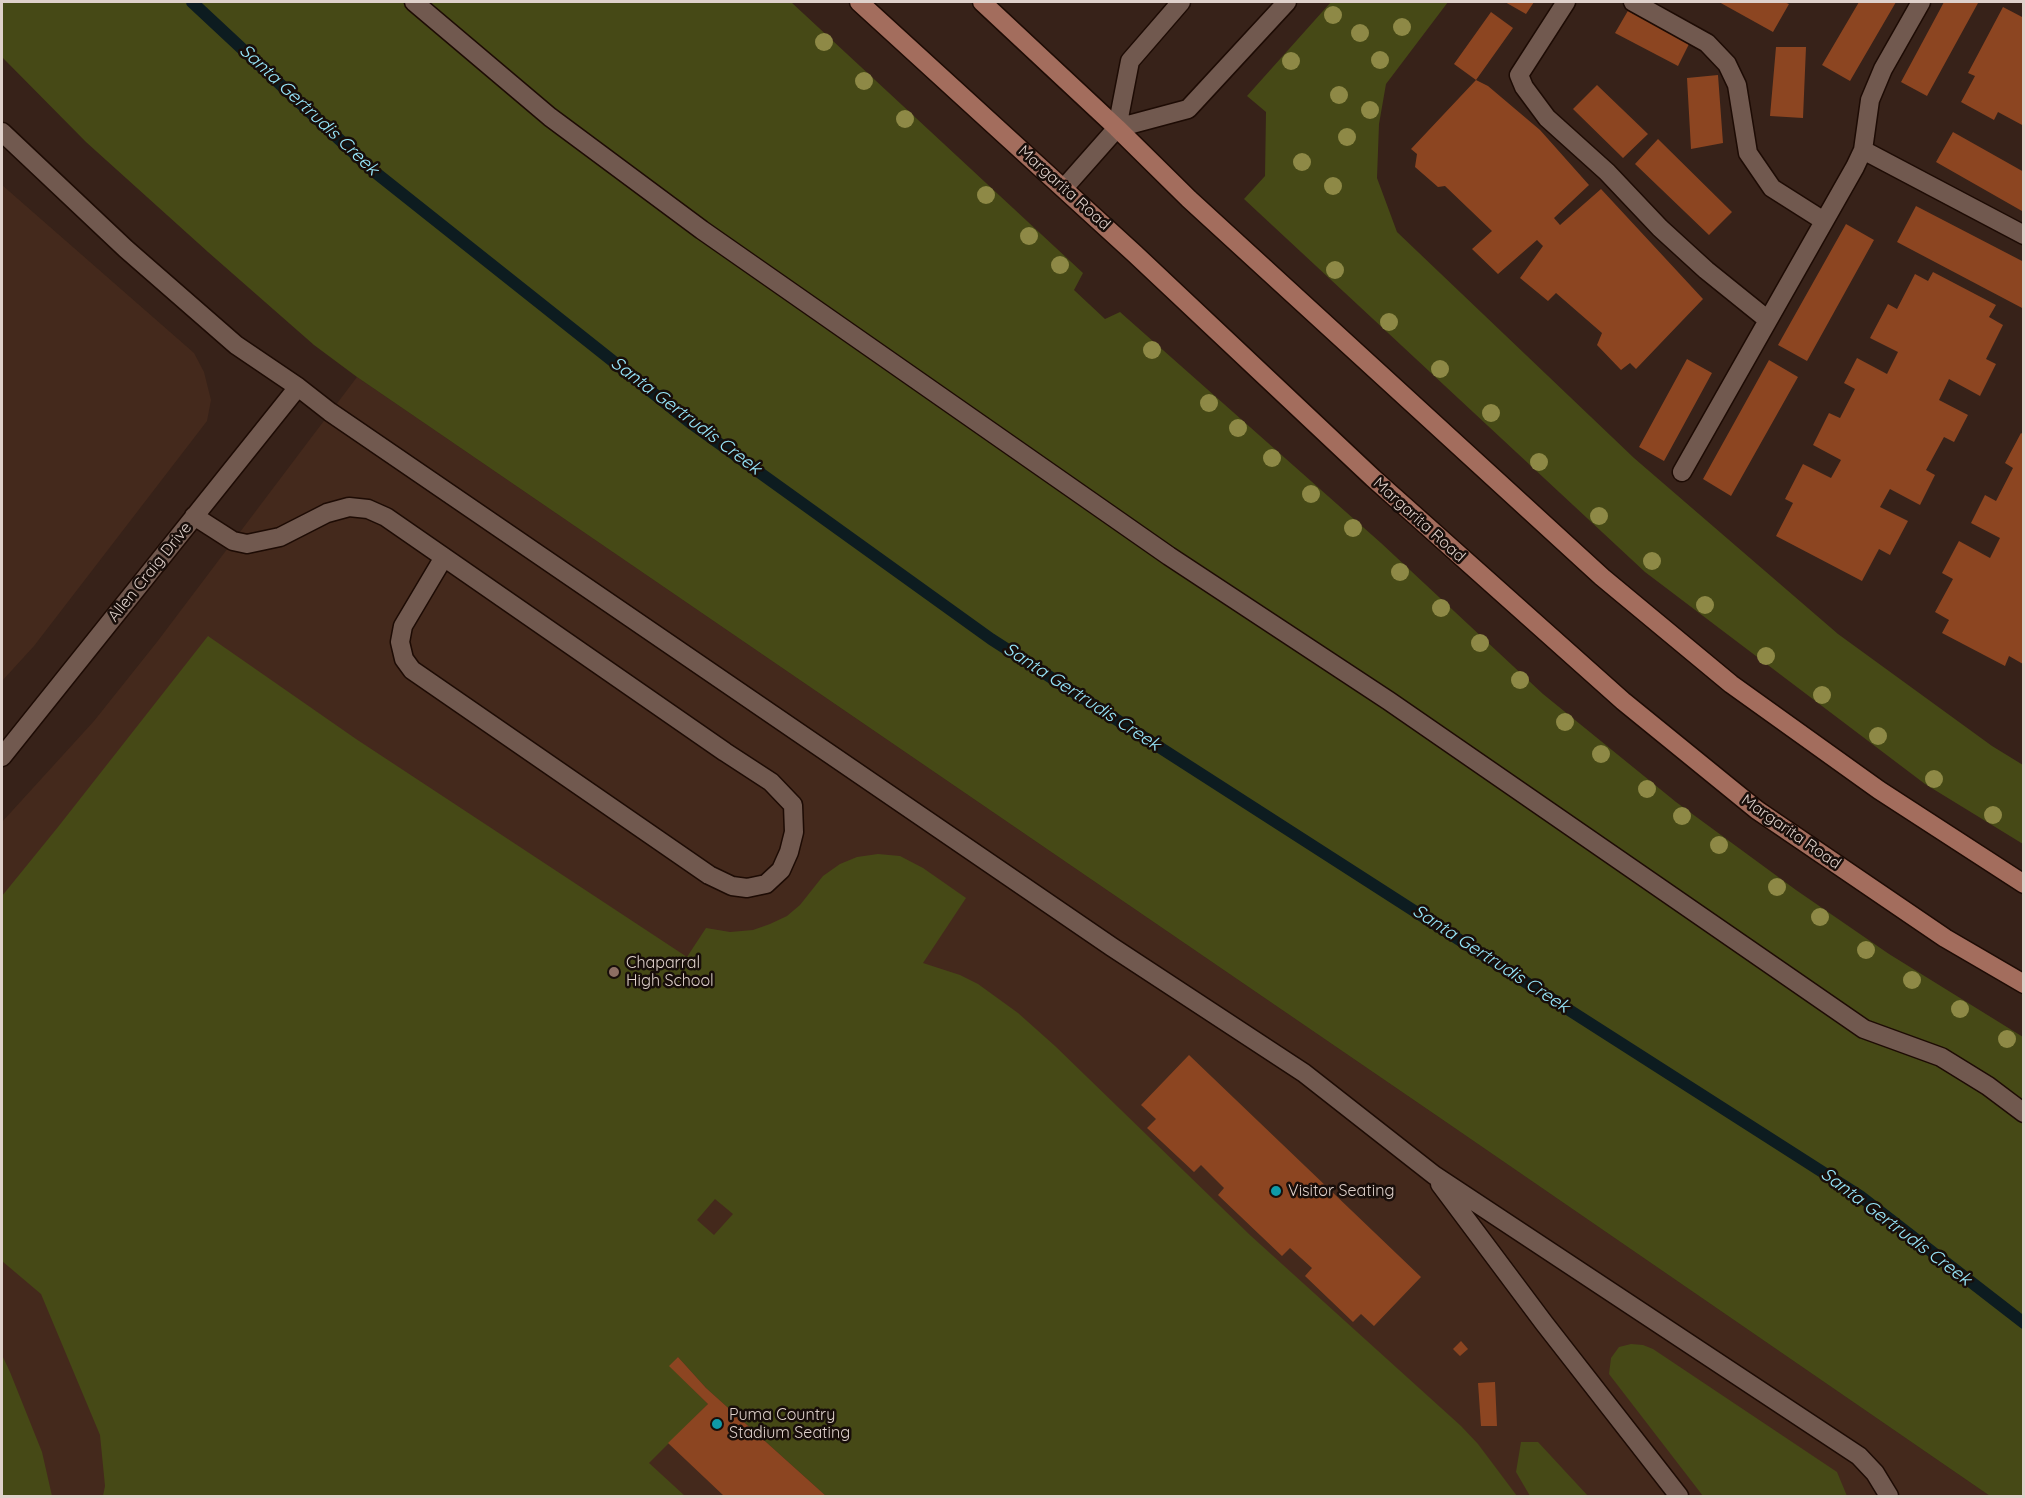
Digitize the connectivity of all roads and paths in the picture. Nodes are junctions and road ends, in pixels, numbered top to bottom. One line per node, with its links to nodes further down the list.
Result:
1 (414, 2): 23 (street)
2 (859, 2): 12 (main road, Margarita Road)
3 (982, 2): 9 (main road)
4 (1181, 2): 9 (street)
5 (1287, 2): 9 (street)
6 (1566, 2): 15 (street)
7 (1634, 2): 13 (street)
8 (1921, 2): 11 (street)
9 (1117, 128): 12 (street); 21 (main road)
10 (2, 132): 16 (street)
11 (1863, 150): 13 (street); 14 (street)
12 (1064, 188): 22 (main road, Margarita Road)
13 (1824, 221): 15 (street)
14 (2024, 235)
15 (1768, 320): 17 (street)
16 (298, 387): 18 (street, Allen Craig Drive); 24 (street)
17 (1682, 472)
18 (194, 516): 19 (street); 20 (street, Allen Craig Drive)
19 (444, 557): 19 (street)
20 (2, 757)
21 (2024, 884)
22 (2024, 984)
23 (2024, 1113)
24 (1434, 1175): 25 (street); 26 (street)
25 (1679, 1497)
26 (1889, 1497)

